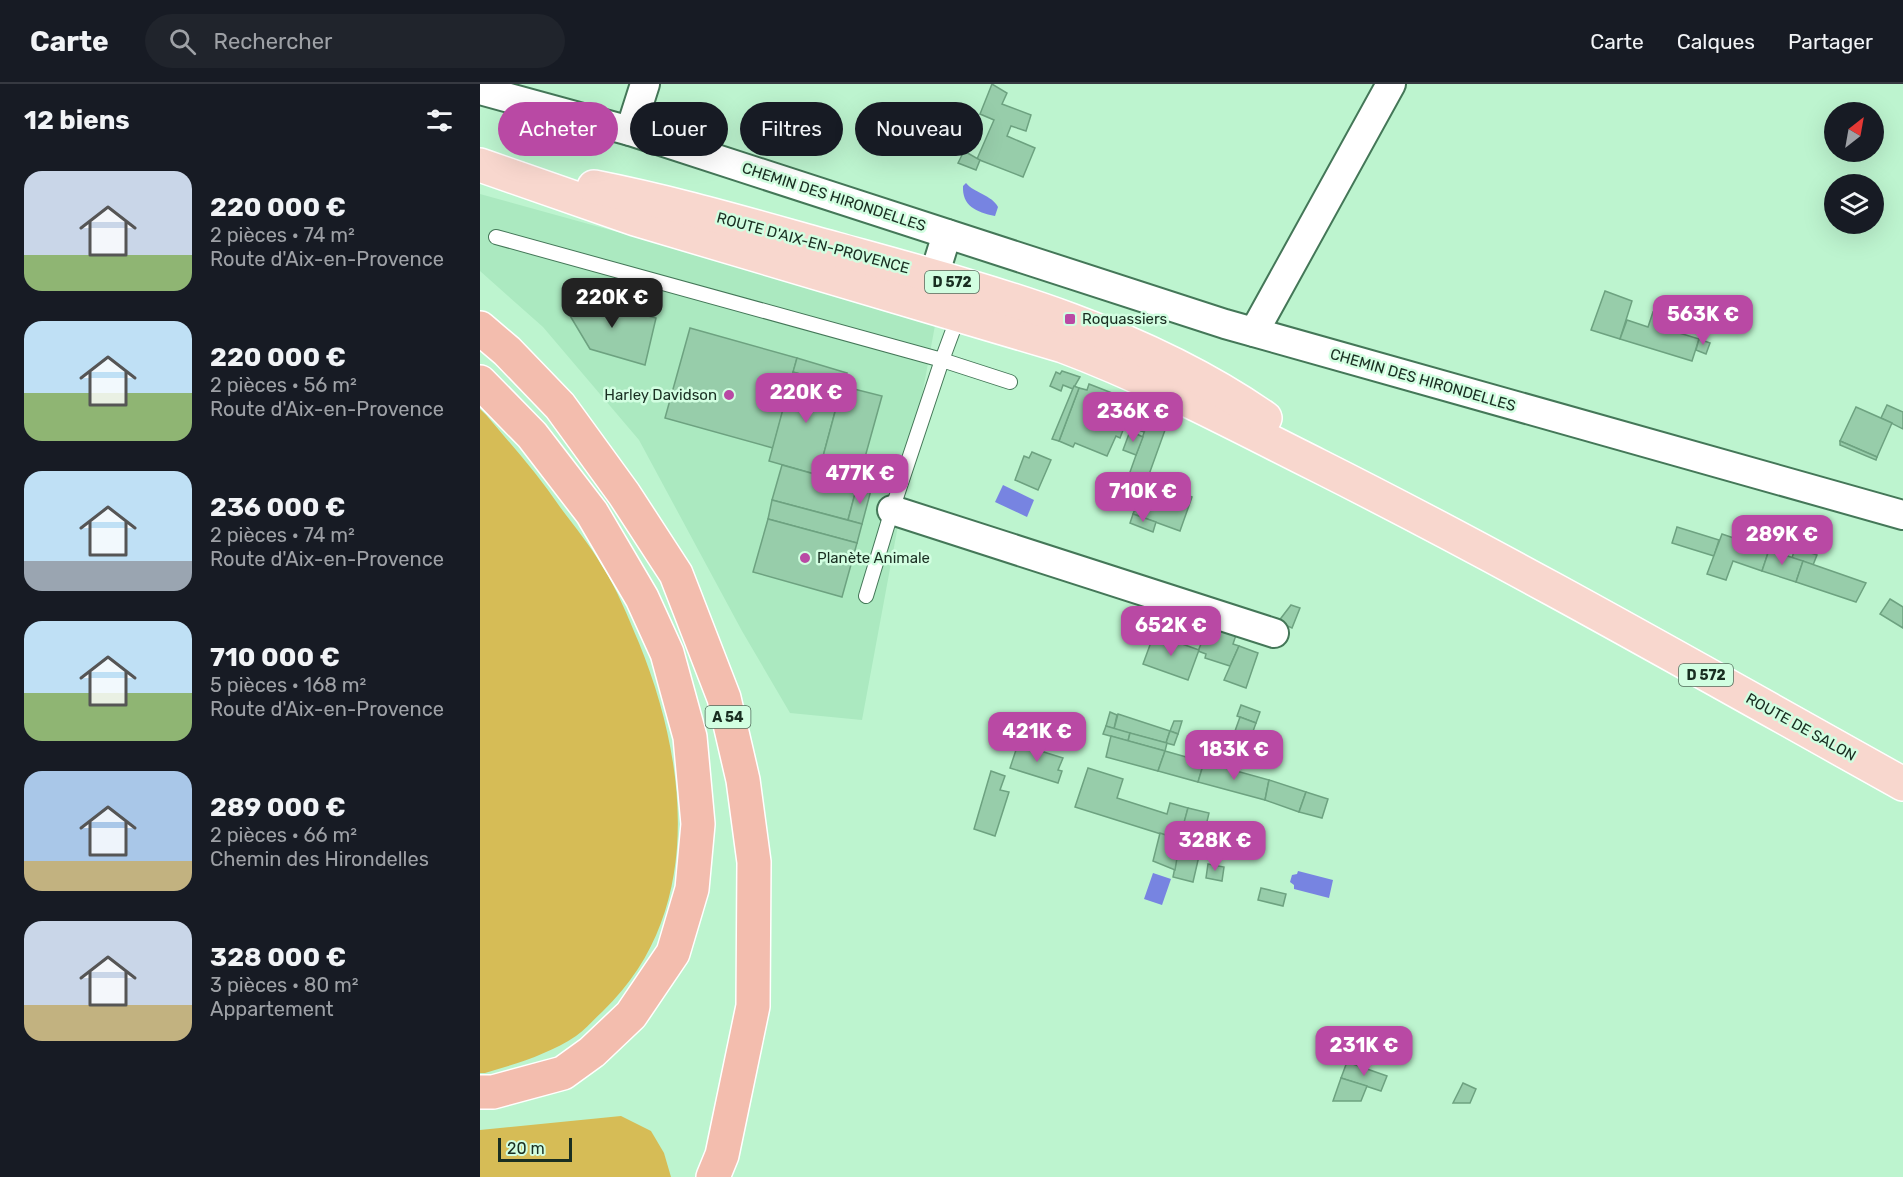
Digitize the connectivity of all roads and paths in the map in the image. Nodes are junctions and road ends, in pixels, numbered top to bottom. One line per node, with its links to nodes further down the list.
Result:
1 (645, 84): 4 (street)
2 (1391, 84): 14 (street)
3 (480, 90): 5 (street, CHEMIN DES HIRONDELLES)
4 (639, 102)
5 (630, 131)
6 (707, 156): 8 (street, CHEMIN DES HIRONDELLES)
7 (484, 167): 10 (main road, ROUTE D'AIX-EN-PROVENCE / D 572); 11 (main road, ROUTE D'AIX-EN-PROVENCE / D 572)
8 (947, 234): 10 (street); 14 (street, CHEMIN DES HIRONDELLES)
9 (496, 237): 15 (lane)
10 (934, 276): 12 (main road, ROUTE D'AIX-EN-PROVENCE / D 572)
11 (969, 308): 12 (lane); 15 (lane); 18 (main road, ROUTE D'AIX-EN-PROVENCE / D 572)
12 (1092, 327): 18 (main road, ROUTE D'AIX-EN-PROVENCE / D 572)
13 (480, 328): 26 (highway, A 54)
14 (1254, 332): 20 (street, CHEMIN DES HIRONDELLES)
15 (942, 360): 17 (lane); 19 (lane)
16 (480, 382): 25 (highway, A 54)
17 (1010, 382)
18 (1375, 494): 21 (main road, ROUTE D'AIX-EN-PROVENCE / D 572)
19 (892, 510): 22 (lane); 23 (street)
20 (1903, 515)
21 (1509, 566): 24 (main road, ROUTE DE SALON / D 572)
22 (866, 596)
23 (1274, 633)
24 (1903, 784)
25 (480, 1092)
26 (713, 1177)

